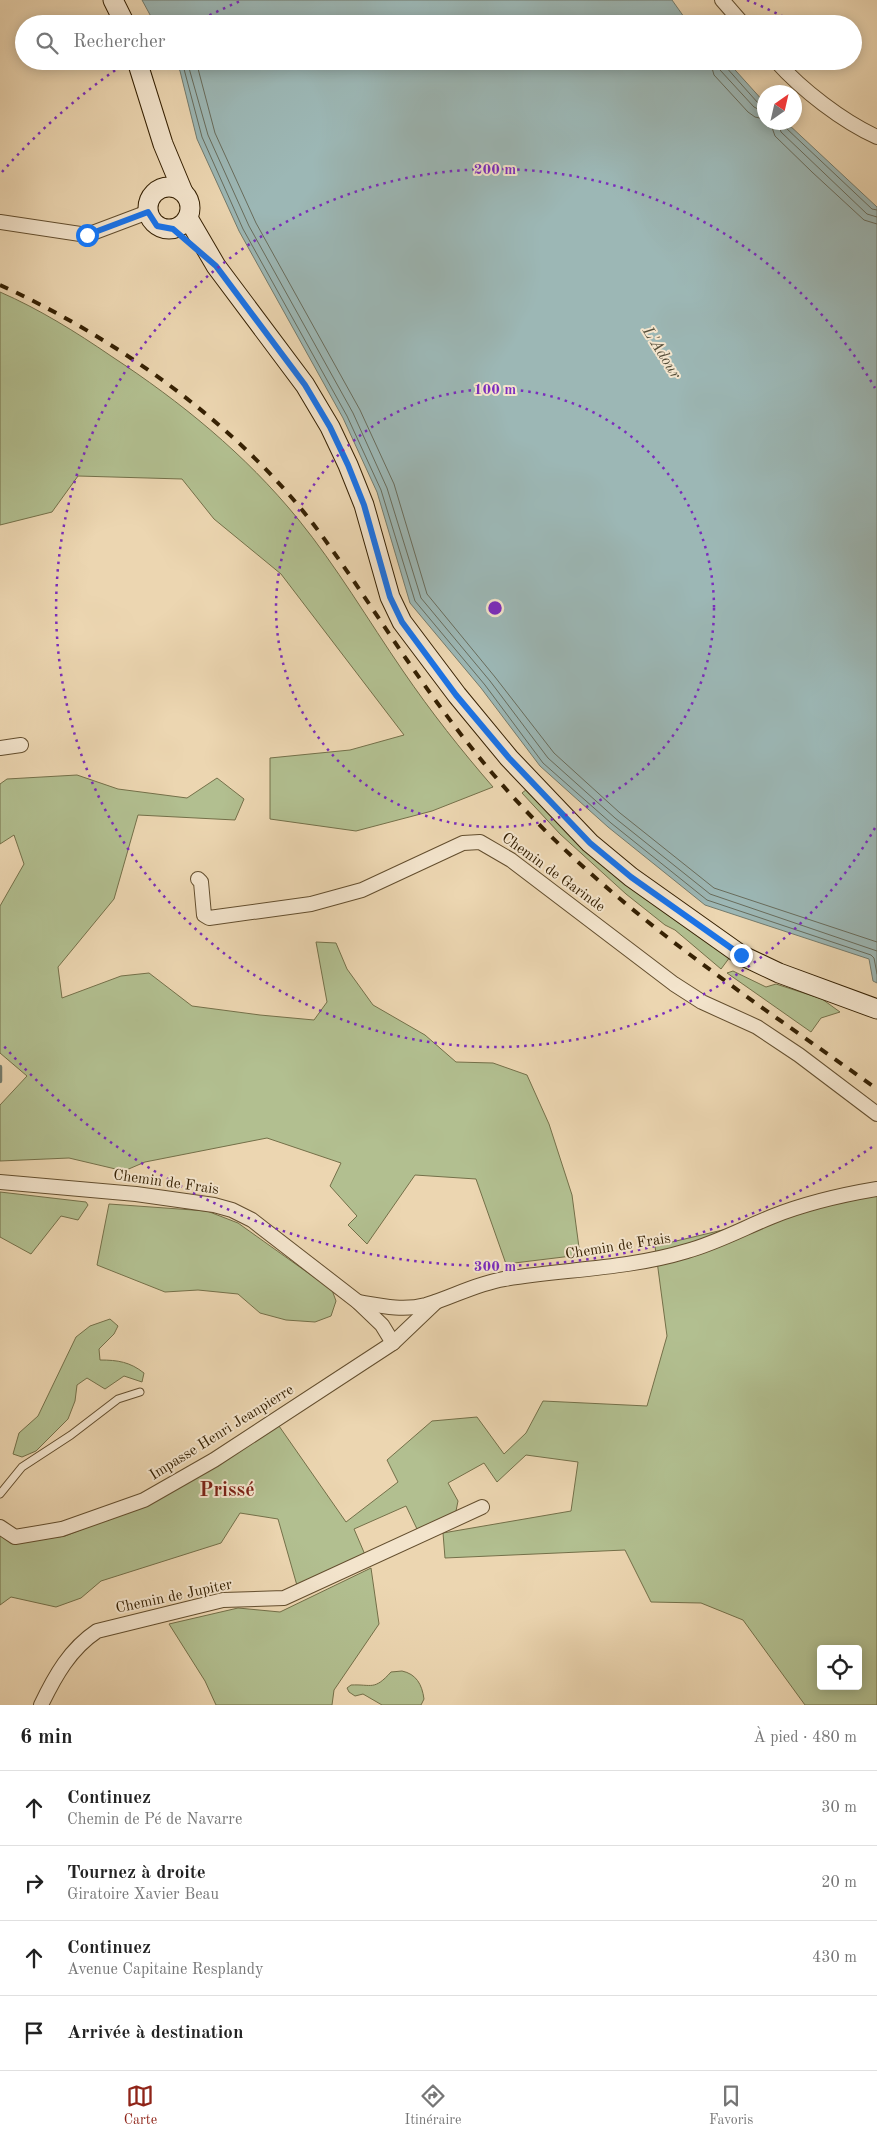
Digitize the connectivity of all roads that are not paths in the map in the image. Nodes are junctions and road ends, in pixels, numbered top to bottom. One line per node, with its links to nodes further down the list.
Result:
1 (114, 0): 3 (main road)
2 (722, 0): 4 (street)
3 (121, 15)
4 (734, 15)
5 (140, 70): 8 (main road)
6 (785, 70): 7 (street)
7 (877, 137)
8 (163, 144): 9 (main road); 10 (main road)
9 (156, 190): 10 (main road); 11 (main road)
10 (183, 192): 12 (main road)
11 (148, 212): 13 (street); 14 (main road)
12 (188, 218): 14 (main road); 15 (main road)
13 (0, 222)
14 (173, 229): 15 (main road)
15 (216, 266): 19 (main road)
16 (21, 745): 17 (street)
17 (0, 748)
18 (198, 879): 20 (street, Chemin de Garinde)
19 (877, 1009)
20 (877, 1114)
21 (0, 1182): 24 (street, Chemin de Frais)
22 (877, 1188): 23 (street, Chemin de Frais)
23 (437, 1300): 24 (street, Chemin de Frais); 25 (street, Impasse Henri Jeanpierre)
24 (358, 1302): 25 (street, Chemin de Frais)
25 (393, 1343): 29 (street, Impasse Henri Jeanpierre)
26 (140, 1392): 27 (lane)
27 (0, 1494)
28 (482, 1507): 30 (street, Chemin de Jupiter)
29 (0, 1527)
30 (41, 1705)

